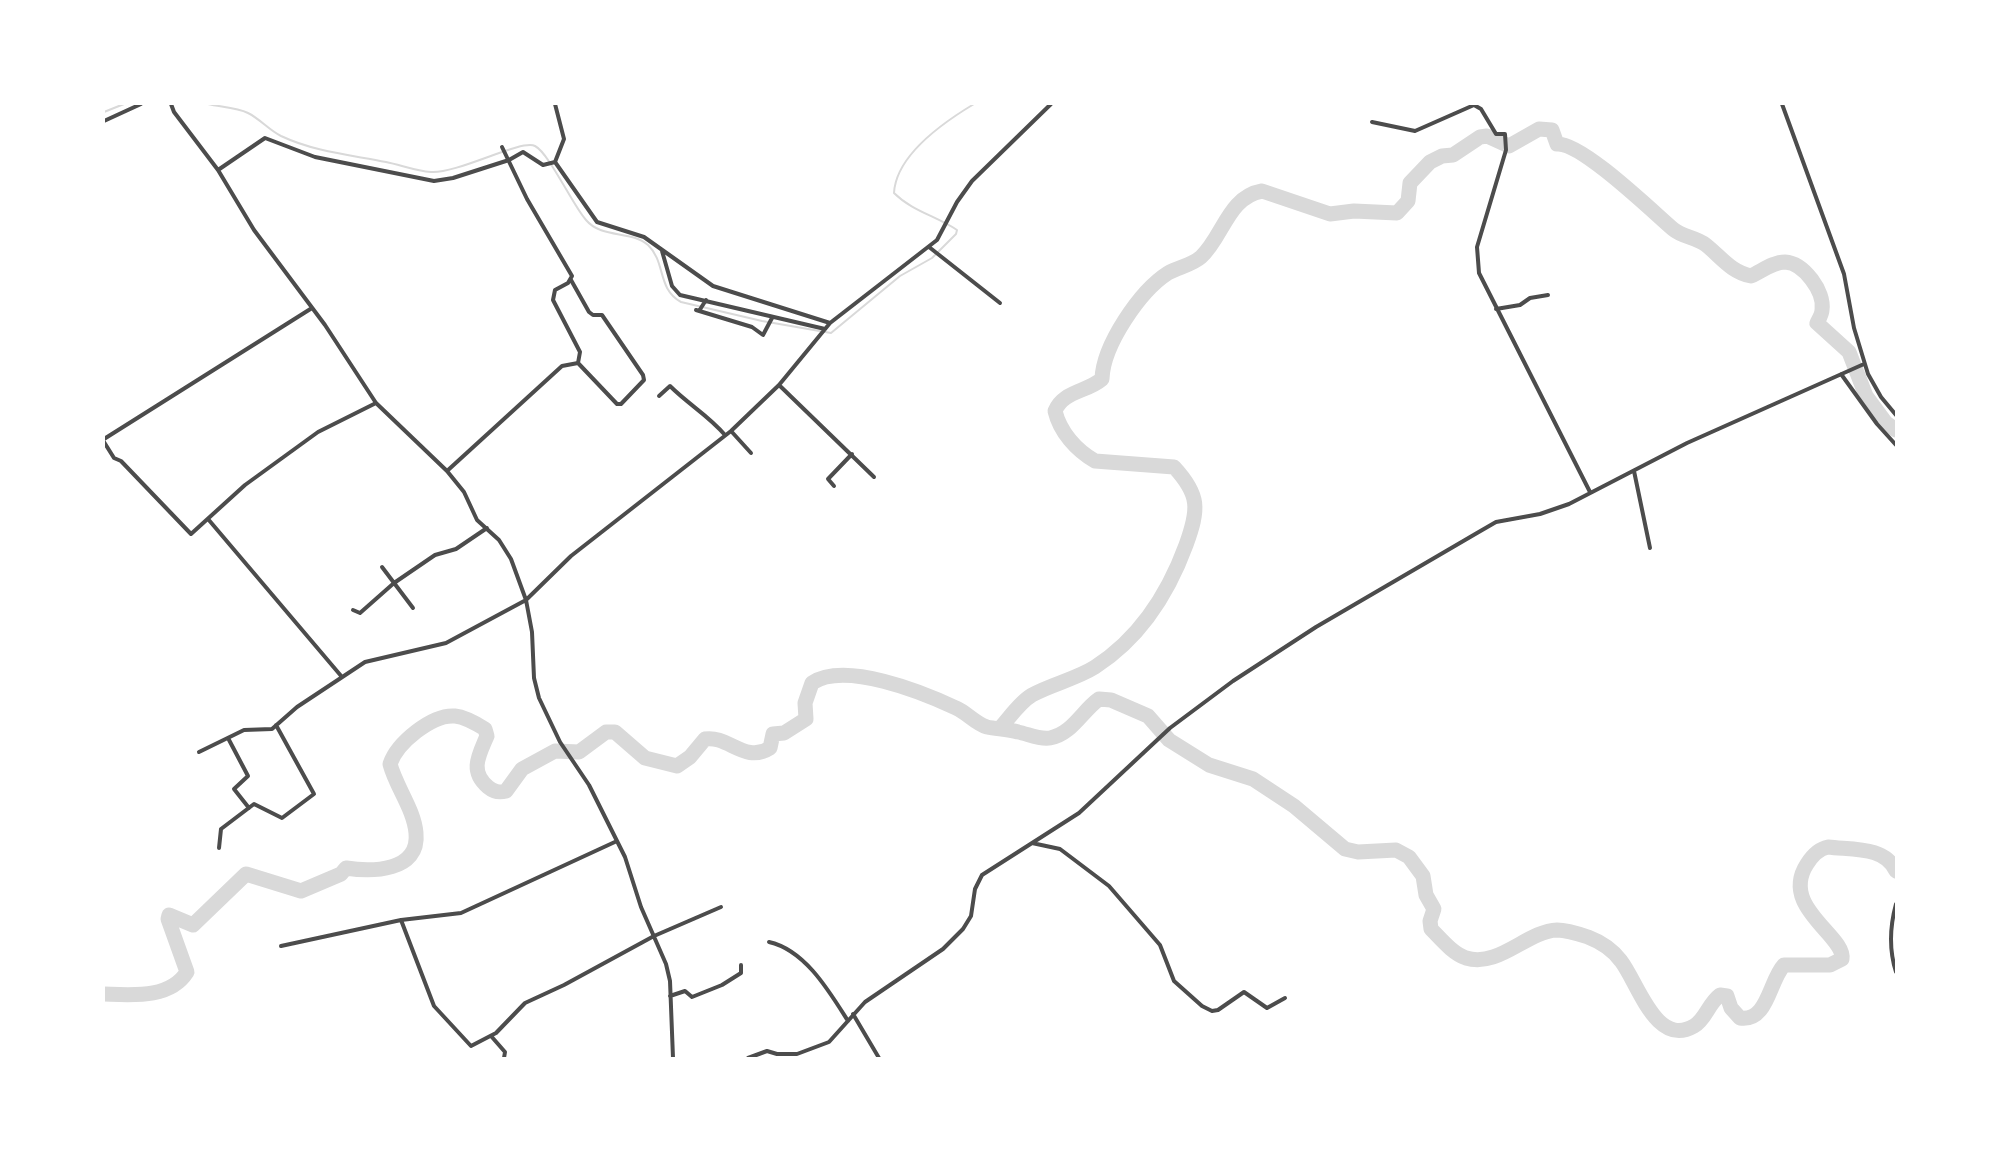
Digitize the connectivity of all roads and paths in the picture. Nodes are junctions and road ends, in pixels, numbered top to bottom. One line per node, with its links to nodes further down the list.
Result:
1 (141, 104): 7 (street)
2 (171, 104): 12 (street)
3 (555, 104): 11 (street)
4 (1051, 104): 13 (street)
5 (1477, 104): 8 (street); 20 (street)
6 (1782, 104): 25 (street)
7 (104, 121)
8 (1372, 122)
9 (503, 148): 10 (street)
10 (508, 158): 11 (street); 12 (street); 15 (street)
11 (554, 161): 14 (street)
12 (218, 170): 19 (street)
13 (929, 247): 18 (street); 22 (street)
14 (662, 250): 17 (street); 22 (street)
15 (571, 280): 24 (street); 24 (street)
16 (1548, 295): 20 (street)
17 (705, 300): 21 (street); 21 (street)
18 (1000, 303)
19 (312, 308): 29 (street); 33 (street)
20 (1496, 309): 41 (street)
21 (772, 320): 23 (street)
22 (830, 323): 23 (street)
23 (825, 329): 27 (street)
24 (578, 363): 37 (street)
25 (1864, 364): 26 (street); 30 (street)
26 (1843, 373): 34 (street); 38 (street)
27 (779, 385): 31 (street); 36 (street)
28 (659, 396): 32 (street)
29 (376, 403): 37 (street); 42 (street)
30 (1896, 415)
31 (731, 431): 32 (street); 35 (street)
32 (725, 435): 47 (street)
33 (104, 440): 42 (street)
34 (1896, 445)
35 (752, 453)
36 (852, 454): 39 (street); 40 (street)
37 (447, 471): 43 (street)
38 (1634, 471): 41 (street); 44 (street)
39 (874, 477)
40 (834, 486)
41 (1590, 492): 56 (street)
42 (208, 519): 50 (street)
43 (487, 528): 46 (street); 47 (street)
44 (1650, 548)
45 (382, 567): 46 (street)
46 (394, 583): 48 (street); 49 (street)
47 (526, 600): 50 (street); 55 (street)
48 (413, 608)
49 (353, 610)
50 (342, 677): 51 (street)
51 (276, 725): 52 (street); 54 (street)
52 (228, 738): 53 (street); 54 (street)
53 (199, 752)
54 (249, 808): 57 (street)
55 (617, 841): 60 (street); 61 (street)
56 (1032, 843): 67 (street); 68 (street)
57 (219, 848)
58 (1896, 904): 65 (street)
59 (721, 907): 61 (street)
60 (401, 920): 63 (street); 70 (street)
61 (654, 936): 66 (street); 70 (street)
62 (769, 942): 69 (street)
63 (281, 946)
64 (741, 965): 66 (street)
65 (1896, 972)
66 (670, 996): 72 (street)
67 (1285, 998)
68 (853, 1014): 69 (street); 74 (street)
69 (848, 1021): 73 (street)
70 (491, 1036): 71 (street)
71 (504, 1059)
72 (673, 1059)
73 (748, 1059)
74 (879, 1059)

